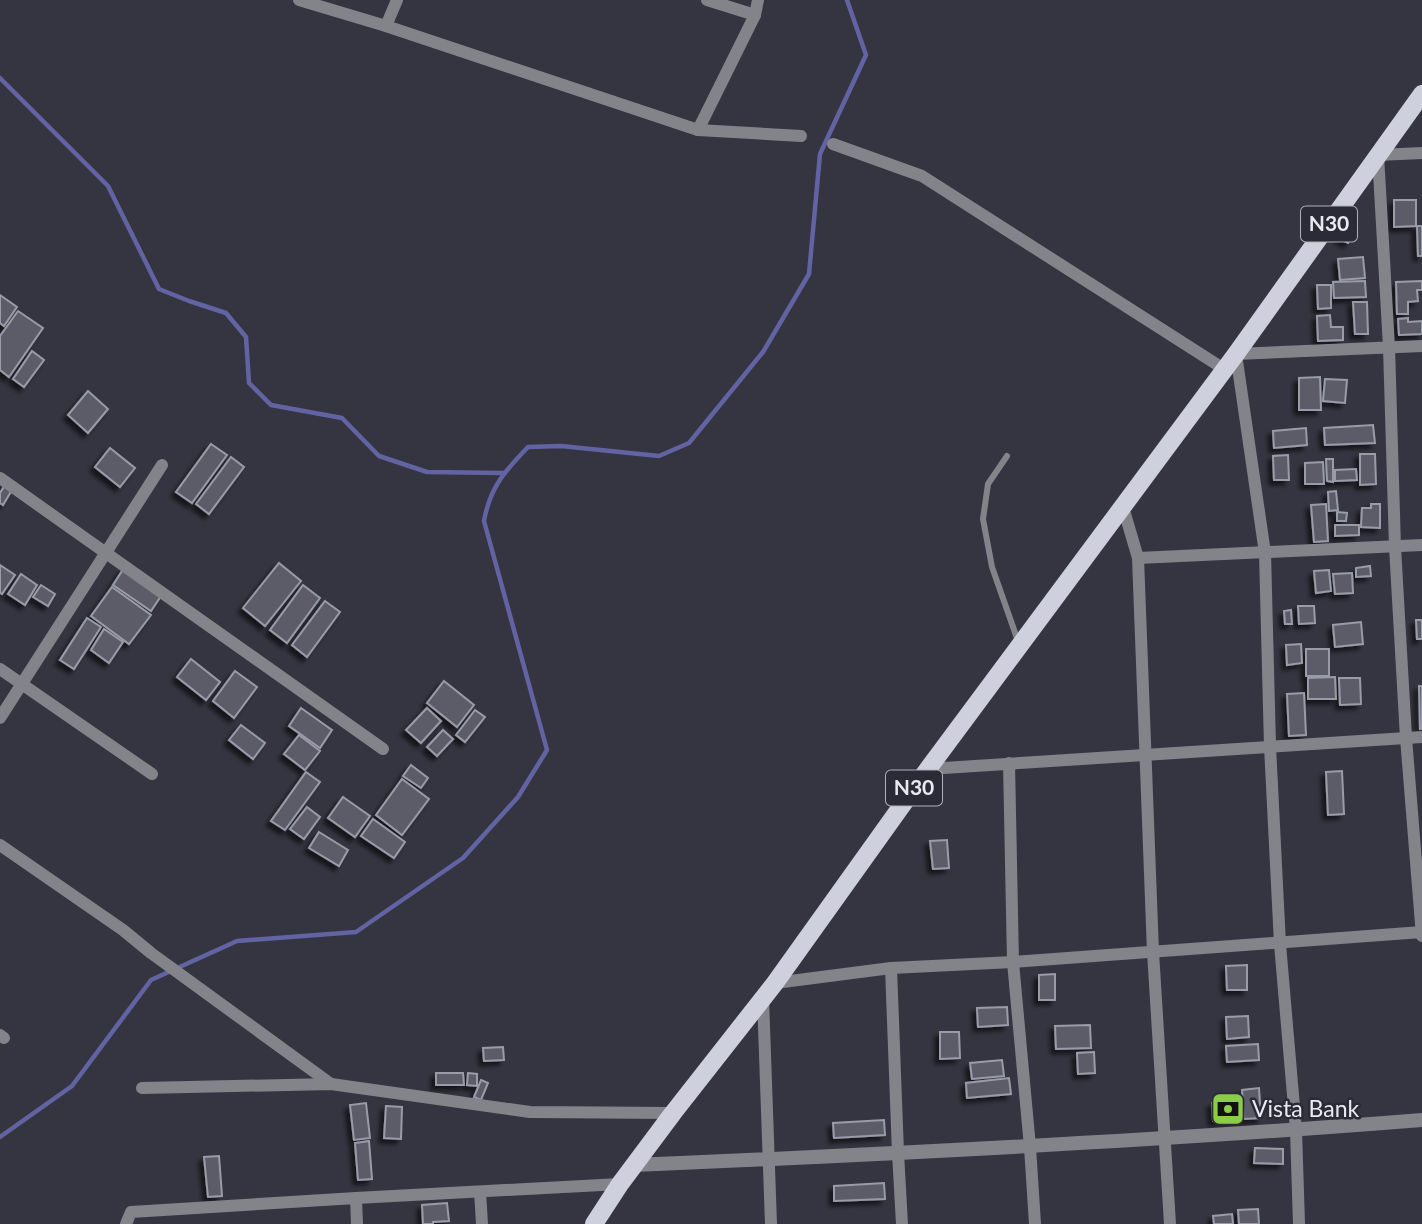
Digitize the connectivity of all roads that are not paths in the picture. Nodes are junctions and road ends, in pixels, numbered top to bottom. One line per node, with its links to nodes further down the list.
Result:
1 (299, 0): 6 (street)
2 (397, 0): 6 (street)
3 (707, 0): 5 (street)
4 (758, 0): 5 (street)
5 (755, 15): 8 (street)
6 (386, 26): 8 (street)
7 (1422, 94): 12 (main road, N30)
8 (698, 131): 9 (street)
9 (801, 136)
10 (833, 144): 16 (street)
11 (1422, 153): 12 (street)
12 (1378, 155): 14 (street); 15 (main road, N30)
13 (1422, 346): 14 (street)
14 (1389, 347): 15 (street); 22 (street)
15 (1236, 354): 16 (main road, N30); 24 (street)
16 (1224, 369): 20 (main road, N30)
17 (1007, 456): 26 (lane)
18 (162, 465): 23 (street)
19 (0, 478): 23 (street)
20 (1122, 507): 25 (street); 26 (main road, N30)
21 (1422, 545): 22 (street)
22 (1395, 547): 24 (street); 31 (street)
23 (106, 553): 28 (street); 33 (street)
24 (1265, 553): 25 (street); 32 (street)
25 (1138, 558): 34 (street)
26 (1019, 646): 36 (main road, N30)
27 (0, 669): 28 (street)
28 (23, 684): 29 (street); 37 (street)
29 (0, 718)
30 (1422, 737): 31 (street)
31 (1406, 738): 32 (street); 39 (street)
32 (1270, 746): 34 (street); 40 (street)
33 (383, 749)
34 (1145, 754): 35 (street); 41 (street)
35 (1009, 763): 36 (street); 42 (street)
36 (928, 769): 44 (main road, N30)
37 (152, 774)
38 (0, 845): 46 (street)
39 (1422, 934): 40 (street)
40 (1280, 944): 41 (street); 50 (street)
41 (1153, 952): 42 (street); 51 (street)
42 (1013, 962): 43 (street); 52 (street)
43 (891, 968): 44 (street); 53 (street)
44 (775, 983): 45 (main road, N30)
45 (763, 998): 48 (main road, N30); 54 (street)
46 (331, 1084): 47 (street); 48 (street)
47 (142, 1088)
48 (673, 1113): 55 (main road, N30)
49 (1422, 1120): 50 (street)
50 (1296, 1130): 51 (street); 67 (street)
51 (1165, 1138): 52 (street); 66 (street)
52 (1030, 1147): 53 (street); 65 (street)
53 (898, 1153): 54 (street); 64 (street)
54 (769, 1159): 55 (street); 63 (street)
55 (634, 1165): 56 (main road, N30)
56 (620, 1184): 57 (street); 62 (main road, N30)
57 (480, 1192): 58 (street); 61 (street)
58 (356, 1198): 59 (street); 60 (street)
59 (126, 1224)
60 (357, 1224)
61 (482, 1224)
62 (594, 1224)
63 (771, 1224)
64 (902, 1224)
65 (1035, 1224)
66 (1170, 1224)
67 (1299, 1224)

